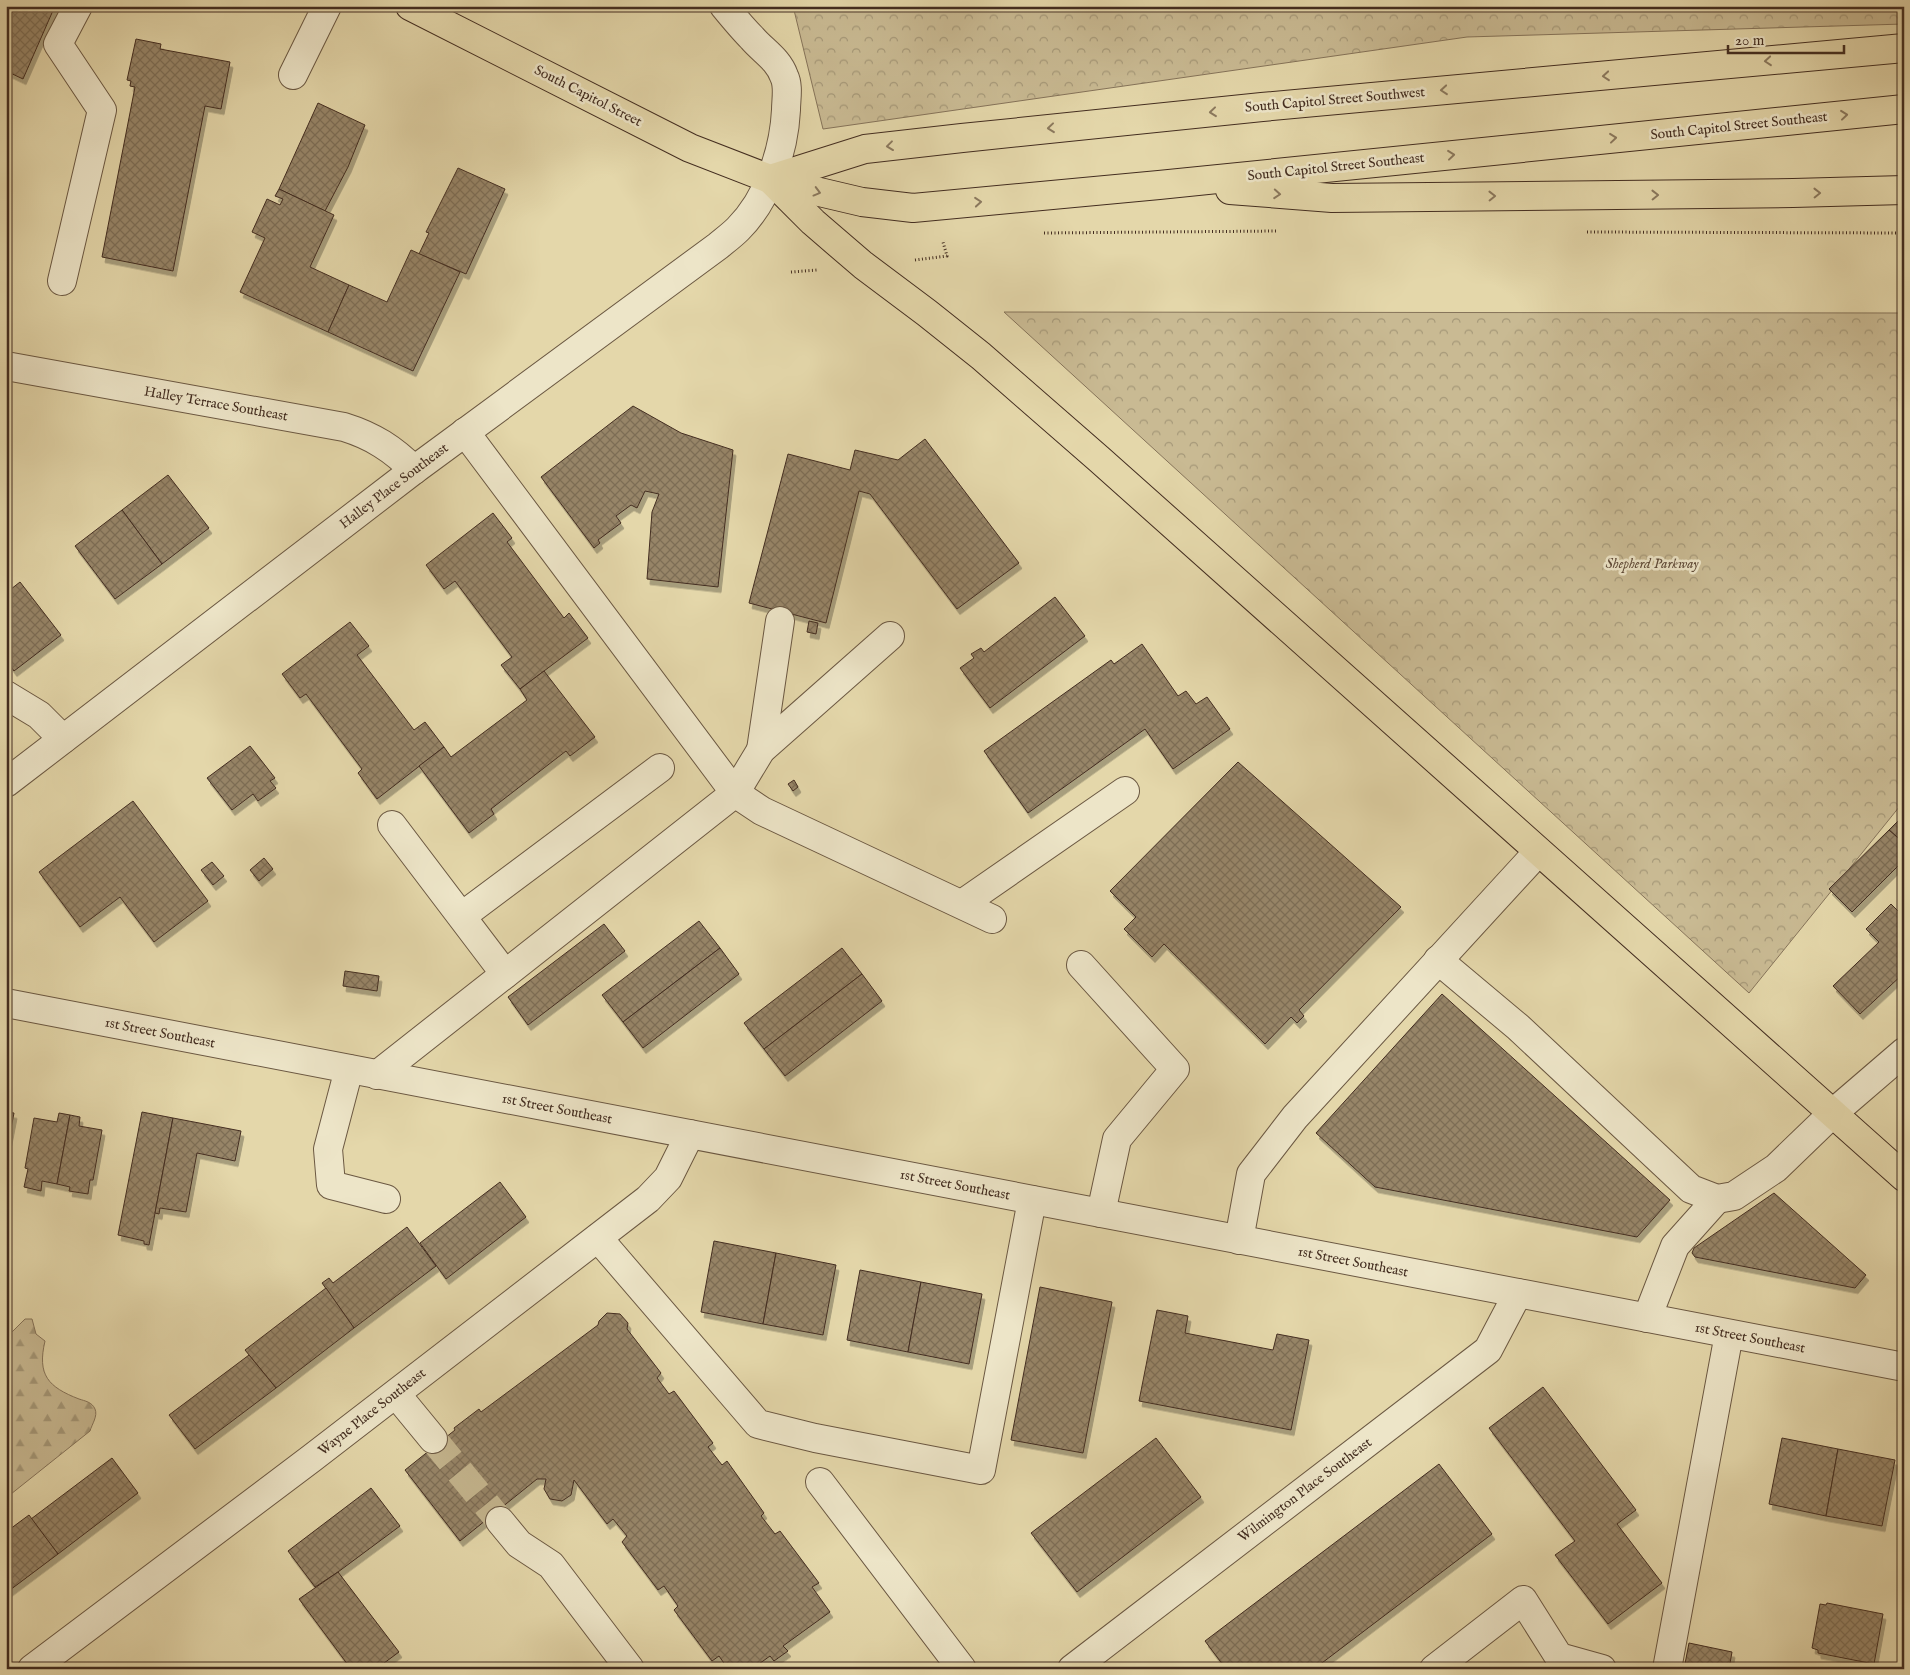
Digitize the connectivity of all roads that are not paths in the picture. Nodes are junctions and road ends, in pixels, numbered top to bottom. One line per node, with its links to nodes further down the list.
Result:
1 (78, 6): 11 (street)
2 (327, 6): 6 (street)
3 (410, 6): 8 (main road, South Capitol Street)
4 (724, 6): 8 (street, Halley Place Southeast)
5 (1904, 48): 8 (main road, South Capitol Street Southwest, one-way to 8)
6 (293, 75)
7 (1904, 109): 9 (main road, South Capitol Street Southeast, one-way to 7)
8 (770, 179): 9 (main road, South Capitol Street Southeast, one-way to 9); 13 (street, Halley Place Southeast); 25 (main road)
9 (1159, 185): 10 (main road, one-way to 10)
10 (1904, 190)
11 (62, 280)
12 (6, 366): 14 (street, Halley Terrace Southeast)
13 (465, 432): 14 (street, Halley Place Southeast); 23 (street)
14 (414, 470): 18 (street, Halley Place Southeast)
15 (780, 621): 19 (street)
16 (890, 636): 19 (street)
17 (6, 695): 18 (street)
18 (64, 739): 21 (street, Halley Place Southeast)
19 (761, 750): 23 (street)
20 (660, 768): 27 (street)
21 (6, 783)
22 (1125, 791): 26 (street)
23 (735, 793): 26 (street); 31 (street)
24 (392, 825): 27 (street)
25 (1538, 852): 29 (street); 36 (main road)
26 (962, 904): 28 (street)
27 (462, 916): 31 (street)
28 (992, 919)
29 (1438, 960): 40 (street); 44 (street)
30 (1081, 965): 42 (street)
31 (505, 974): 35 (street)
32 (6, 1003): 34 (street, 1st Street Southeast)
33 (1904, 1052): 36 (street)
34 (349, 1069): 35 (street, 1st Street Southeast); 39 (street)
35 (377, 1074): 37 (street, 1st Street Southeast)
36 (1833, 1113): 38 (main road); 40 (street)
37 (690, 1134): 41 (street, 1st Street Southeast); 43 (street, Wayne Place Southeast)
38 (1904, 1177)
39 (386, 1199)
40 (1717, 1199): 46 (street)
41 (1032, 1200): 42 (street, 1st Street Southeast); 43 (street)
42 (1102, 1213): 44 (street, 1st Street Southeast)
43 (598, 1238): 49 (street, Wayne Place Southeast)
44 (1238, 1240): 45 (street, 1st Street Southeast)
45 (1518, 1293): 46 (street, 1st Street Southeast); 56 (street, Wilmington Place Southeast)
46 (1647, 1318): 47 (street, 1st Street Southeast)
47 (1729, 1334): 48 (street, 1st Street Southeast); 59 (street)
48 (1904, 1367)
49 (396, 1394): 50 (street); 53 (street, Wayne Place Southeast)
50 (433, 1439)
51 (820, 1482): 55 (street)
52 (500, 1521): 54 (street)
53 (32, 1669)
54 (630, 1669)
55 (962, 1669)
56 (1072, 1669)
57 (1434, 1669): 58 (street)
58 (1602, 1669)
59 (1667, 1669)

